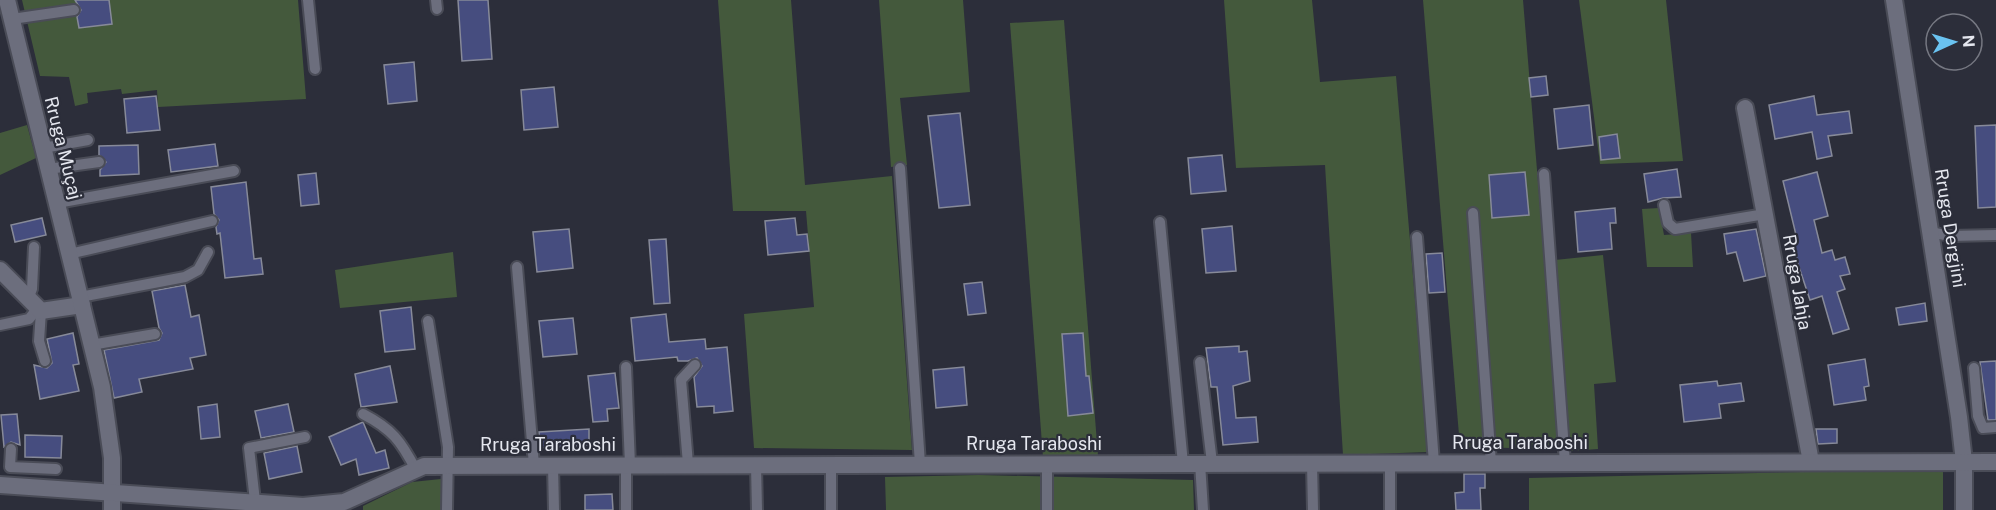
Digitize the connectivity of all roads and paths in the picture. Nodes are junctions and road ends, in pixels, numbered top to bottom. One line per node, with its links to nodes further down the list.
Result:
1 (308, 0): 5 (lane)
2 (1894, 0): 20 (street, Rruga Dergjini)
3 (74, 10): 4 (lane)
4 (8, 13): 8 (street, Rruga Muçaj)
5 (315, 69)
6 (1745, 108): 17 (street, Rruga Jahja)
7 (88, 140): 8 (lane)
8 (43, 148): 11 (street, Rruga Muçaj)
9 (99, 162): 11 (lane)
10 (900, 168): 56 (lane)
11 (48, 169): 14 (street, Rruga Muçaj)
12 (234, 171): 14 (lane)
13 (1544, 174): 53 (lane)
14 (57, 203): 25 (street, Rruga Muçaj)
15 (1664, 205): 17 (lane)
16 (1473, 213): 52 (lane)
17 (1765, 214): 45 (street, Rruga Jahja)
18 (212, 221): 25 (lane)
19 (1160, 222): 48 (lane)
20 (1930, 232): 21 (lane); 41 (street, Rruga Dergjini)
21 (1996, 235)
22 (1418, 237): 51 (lane)
23 (34, 247): 29 (lane)
24 (208, 252): 28 (lane)
25 (69, 254): 28 (street, Rruga Muçaj)
26 (517, 267): 59 (lane)
27 (0, 270): 29 (street)
28 (81, 301): 29 (street); 33 (street, Rruga Muçaj)
29 (36, 306): 31 (lane); 34 (lane)
30 (428, 321): 58 (lane)
31 (0, 325)
32 (155, 334): 33 (lane)
33 (92, 345): 68 (street, Rruga Muçaj)
34 (45, 362)
35 (1200, 362): 48 (lane)
36 (695, 365): 54 (lane)
37 (626, 367): 61 (lane)
38 (1974, 368): 40 (lane)
39 (363, 414): 65 (lane)
40 (1978, 416): 41 (lane); 42 (lane)
41 (1959, 417): 46 (street, Rruga Dergjini)
42 (1996, 428)
43 (305, 437): 69 (lane)
44 (11, 449): 63 (lane)
45 (1811, 462): 46 (street, Rruga Taraboshi); 53 (street, Rruga Taraboshi)
46 (1964, 462): 47 (street, Rruga Taraboshi); 81 (street, Rruga Dergjini)
47 (1996, 462)
48 (1198, 463): 49 (street, Rruga Taraboshi); 57 (street, Rruga Taraboshi); 78 (lane)
49 (1312, 463): 50 (street, Rruga Taraboshi); 79 (lane)
50 (1390, 463): 51 (street, Rruga Taraboshi); 80 (lane)
51 (1434, 463): 52 (street, Rruga Taraboshi)
52 (1491, 463): 53 (street, Rruga Taraboshi)
53 (1565, 463)
54 (688, 464): 61 (street, Rruga Taraboshi); 62 (street, Rruga Taraboshi)
55 (831, 464): 56 (street, Rruga Taraboshi); 62 (street, Rruga Taraboshi); 76 (lane)
56 (920, 464): 57 (street, Rruga Taraboshi)
57 (1047, 464): 77 (lane)
58 (447, 465): 59 (street, Rruga Taraboshi); 65 (street, Rruga Taraboshi); 72 (lane)
59 (534, 465): 60 (street, Rruga Taraboshi)
60 (553, 465): 61 (street, Rruga Taraboshi); 73 (lane)
61 (628, 465): 74 (lane)
62 (756, 465): 75 (lane)
63 (43, 469): 64 (lane); 67 (lane)
64 (56, 469)
65 (416, 470): 69 (street, Rruga Taraboshi)
66 (0, 485): 67 (street, Rruga Taraboshi)
67 (44, 487): 68 (street, Rruga Taraboshi)
68 (112, 491): 70 (street, Rruga Taraboshi); 71 (street, Rruga Muçaj)
69 (255, 501): 70 (street, Rruga Taraboshi)
70 (234, 505)
71 (112, 510)
72 (447, 510)
73 (554, 510)
74 (626, 510)
75 (757, 510)
76 (831, 510)
77 (1047, 510)
78 (1203, 510)
79 (1313, 510)
80 (1390, 510)
81 (1964, 510)

